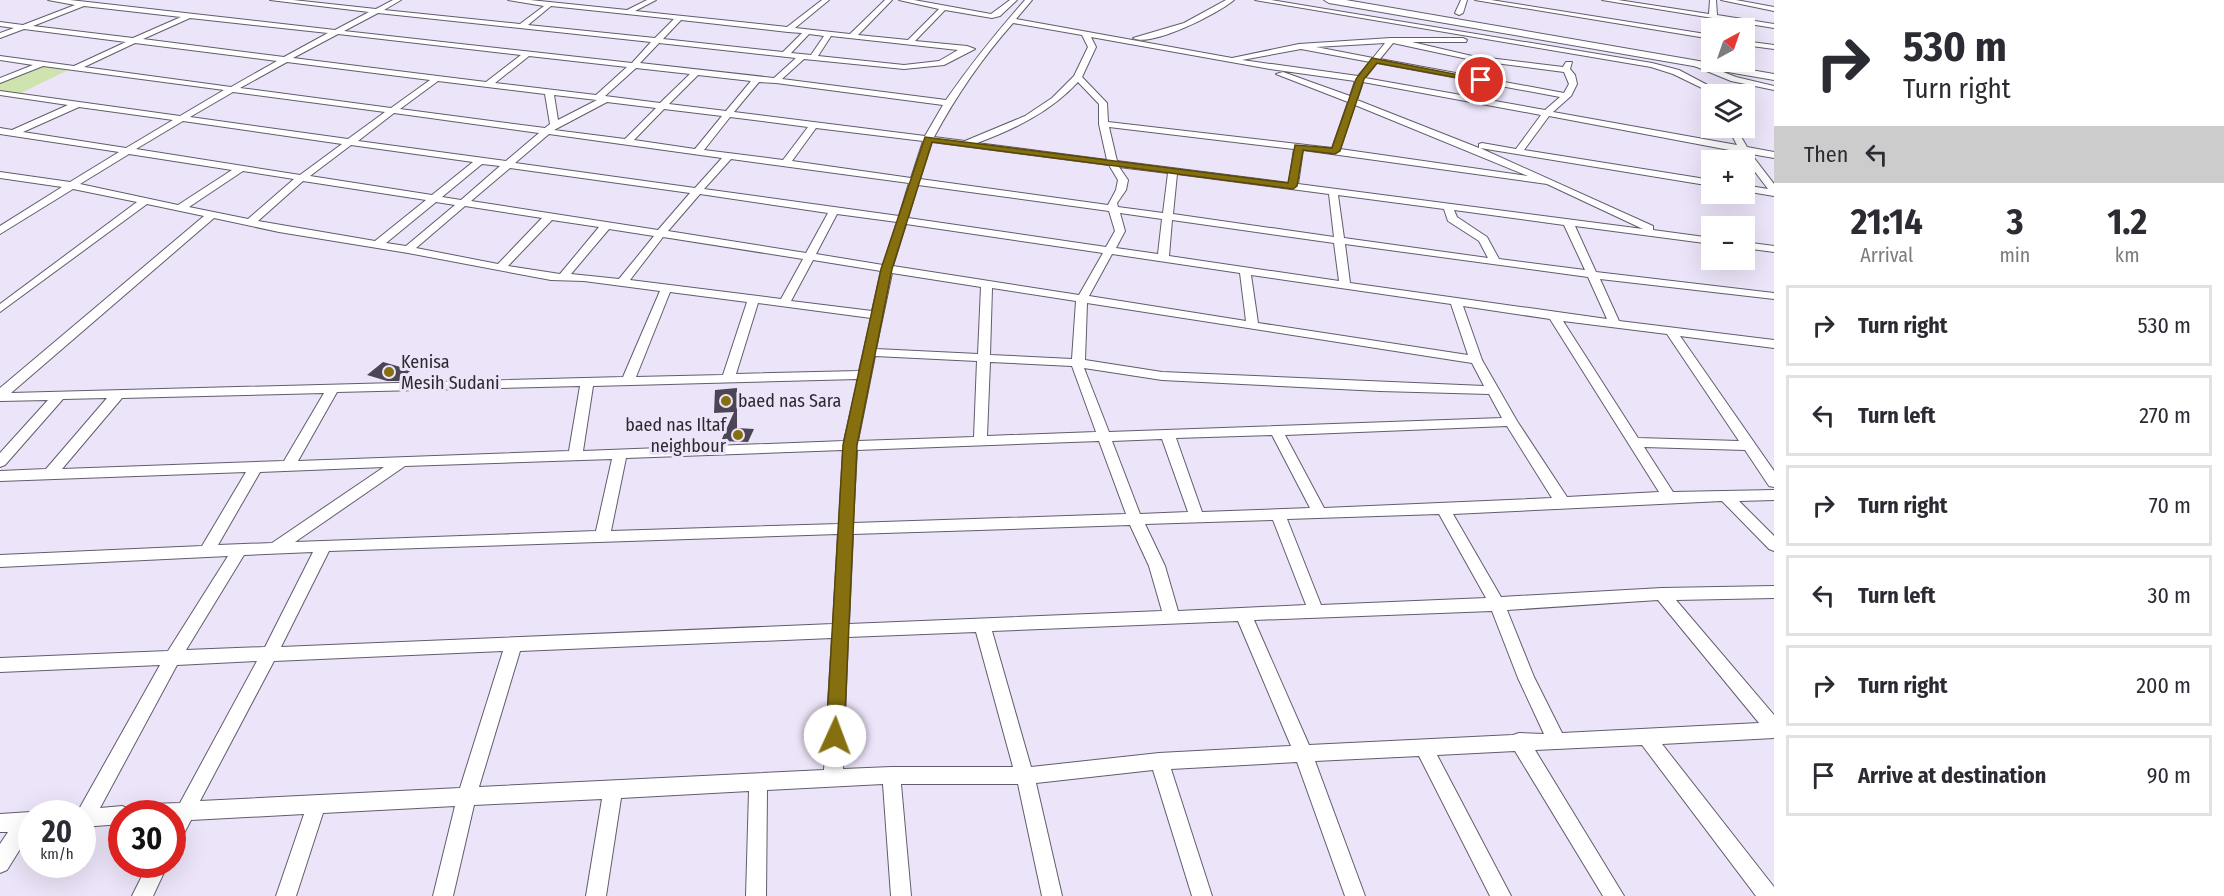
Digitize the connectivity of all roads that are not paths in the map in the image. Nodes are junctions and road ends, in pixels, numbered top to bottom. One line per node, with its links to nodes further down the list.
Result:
1 (51, 0): 19 (street)
2 (115, 0): 25 (street)
3 (279, 0): 29 (street)
4 (398, 0): 29 (street)
5 (511, 0): 20 (street)
6 (594, 0): 26 (street)
7 (653, 0): 30 (street)
8 (826, 0): 41 (street)
9 (890, 0): 47 (street)
10 (902, 0): 27 (street)
11 (1231, 0): 49 (street)
12 (1258, 0): 50 (street)
13 (1329, 0): 69 (street)
14 (1464, 0): 31 (street)
15 (1478, 0): 40 (street)
16 (1605, 0): 22 (street)
17 (1713, 0): 34 (street)
18 (1725, 0): 28 (street)
19 (65, 1): 23 (street)
20 (530, 1): 24 (street)
21 (1022, 1): 27 (street); 35 (street)
22 (1638, 3): 34 (street); 40 (street)
23 (83, 4): 25 (street); 38 (street)
24 (550, 4): 26 (street); 37 (street)
25 (102, 6): 32 (street)
26 (582, 7): 30 (street)
27 (943, 8): 54 (street)
28 (1774, 9)
29 (377, 11): 37 (street); 42 (street)
30 (628, 12): 33 (street)
31 (1459, 13)
32 (190, 15): 42 (street); 51 (street)
33 (680, 17): 41 (street); 52 (street)
34 (1713, 17): 39 (street)
35 (1010, 20): 45 (street); 59 (street)
36 (0, 24): 38 (street)
37 (522, 26): 52 (street)
38 (21, 27): 46 (street); 51 (street)
39 (1774, 27)
40 (1637, 28): 48 (street)
41 (788, 30): 43 (street)
42 (334, 31): 60 (street); 66 (street)
43 (807, 32): 44 (street); 62 (street)
44 (829, 34): 47 (street); 65 (street)
45 (1086, 35): 49 (street); 76 (street)
46 (0, 36)
47 (852, 36): 54 (street)
48 (1701, 36)
49 (1105, 38): 67 (street)
50 (1497, 38): 53 (street); 61 (street)
51 (132, 40): 66 (street); 73 (street)
52 (658, 40): 62 (street); 72 (street)
53 (1391, 40): 56 (street); 68 (street); 74 (street)
54 (910, 42): 58 (street)
55 (1755, 44): 57 (street)
56 (1299, 46): 67 (street); 68 (street)
57 (1774, 47)
58 (967, 48): 59 (street); 65 (street)
59 (985, 50): 94 (street)
60 (528, 53): 72 (street); 83 (street)
61 (1581, 53): 74 (street); 85 (street)
62 (785, 54): 63 (street)
63 (801, 57): 65 (street); 82 (street)
64 (0, 58): 70 (street)
65 (813, 58)
66 (284, 60): 78 (street); 86 (street)
67 (1230, 60): 71 (street)
68 (1375, 60): 80 (street); 90 (street)
69 (1695, 63): 77 (street); 84 (street); 87 (street)
70 (42, 64): 73 (street); 81 (street)
71 (1256, 64): 80 (street); 92 (street)
72 (634, 65): 75 (street); 91 (street)
73 (76, 67): 86 (street)
74 (1567, 70): 90 (street)
75 (696, 72): 79 (street); 95 (street)
76 (1078, 77): 101 (street); 110 (street)
77 (1774, 77)
78 (437, 78): 83 (street); 96 (street)
79 (757, 79): 82 (street); 97 (street)
80 (1360, 79): 92 (street); 98 (street)
81 (0, 81)
82 (776, 81): 94 (street)
83 (488, 84): 88 (street)
84 (1708, 84)
85 (1701, 86)
86 (231, 88): 96 (street); 99 (street)
87 (1774, 88)
88 (549, 92): 91 (street); 102 (street)
89 (0, 93): 93 (street)
90 (1566, 96): 98 (street)
91 (602, 98): 95 (street); 102 (street)
92 (1353, 102): 107 (street); 114 (street)
93 (80, 103): 99 (street); 104 (street)
94 (948, 103): 106 (street)
95 (664, 106): 97 (street); 109 (street)
96 (391, 112): 102 (street); 108 (street)
97 (729, 114): 100 (street); 115 (street)
98 (1545, 114): 112 (street); 116 (street)
99 (181, 118): 108 (street); 113 (street)
100 (814, 124): 106 (street); 120 (street)
101 (1103, 124): 111 (street); 121 (street)
102 (550, 129): 109 (street); 122 (street)
103 (0, 131): 104 (street)
104 (13, 133): 113 (street)
105 (1737, 138): 112 (street)
106 (928, 139): 110 (street); 128 (street)
107 (1453, 140): 116 (street); 129 (street)
108 (347, 142): 119 (street); 126 (street)
109 (626, 143): 115 (street)
110 (966, 144): 121 (street)
111 (1299, 147): 114 (street); 131 (street)
112 (1743, 149): 117 (street); 135 (street)
113 (127, 150): 123 (street); 130 (street)
114 (1335, 151): 129 (street)
115 (697, 152): 118 (street)
116 (1517, 153): 127 (street)
117 (1774, 155)
118 (728, 156): 120 (street); 134 (street)
119 (480, 161): 122 (street); 136 (street)
120 (786, 163): 128 (street)
121 (1114, 163): 124 (street); 141 (street)
122 (507, 165): 134 (street); 138 (street)
123 (240, 169): 126 (street); 140 (street)
124 (1173, 171): 131 (street); 145 (street)
125 (0, 175): 130 (street)
126 (301, 178): 136 (street); 147 (street)
127 (1701, 181)
128 (914, 182): 141 (street); 146 (street)
129 (1551, 182): 152 (street)
130 (69, 185): 137 (street); 150 (street)
131 (1293, 186): 133 (street)
132 (1755, 189): 135 (street)
133 (1333, 191): 139 (street); 154 (street)
134 (696, 192): 142 (street); 151 (street)
135 (1774, 192)
136 (434, 198): 138 (street); 155 (street)
137 (146, 200): 140 (street); 177 (street)
138 (465, 203): 144 (street); 158 (street)
139 (1449, 207): 148 (street); 162 (street)
140 (179, 209): 143 (street)
141 (1114, 209): 145 (street); 159 (street)
142 (834, 211): 146 (street); 160 (street)
143 (212, 215): 147 (street); 196 (street)
144 (550, 216): 149 (street); 163 (street)
145 (1169, 217): 154 (street); 161 (street)
146 (902, 220): 159 (street); 164 (street)
147 (252, 222): 155 (street)
148 (1568, 222): 152 (street); 166 (street)
149 (607, 224): 151 (street); 167 (street)
150 (3, 227)
151 (661, 233): 160 (street); 168 (street)
152 (1662, 234): 153 (street)
153 (1701, 239)
154 (1338, 240): 162 (street); 170 (street)
155 (377, 245): 158 (street)
156 (1755, 246): 157 (street)
157 (1774, 249)
158 (408, 250): 163 (street)
159 (1110, 250): 161 (street); 173 (street)
160 (809, 256): 164 (street); 176 (street)
161 (1163, 258): 165 (street)
162 (1495, 262): 166 (street)
163 (500, 268): 167 (street)
164 (887, 269): 169 (street); 178 (street)
165 (1245, 270): 170 (street); 181 (street)
166 (1592, 274): 172 (street); 180 (street)
167 (562, 278): 168 (street)
168 (622, 283): 171 (street)
169 (987, 284): 173 (street); 186 (street)
170 (1345, 285): 175 (street)
171 (666, 290): 174 (street); 191 (street)
172 (1774, 296)
173 (1082, 299): 181 (street); 188 (street)
174 (753, 300): 176 (street); 190 (street)
175 (1456, 301): 179 (street); 187 (street)
176 (784, 304): 178 (street)
177 (0, 309)
178 (877, 315): 184 (street)
179 (1554, 316): 180 (street); 203 (street)
180 (1615, 324): 182 (street)
181 (1253, 326): 187 (street)
182 (1671, 331): 183 (street); 205 (street)
183 (1769, 343): 185 (street)
184 (870, 352): 186 (street); 189 (street)
185 (1774, 355)
186 (983, 358): 188 (street); 202 (street)
187 (1476, 360): 194 (street)
188 (1078, 363): 194 (street); 201 (street)
189 (866, 375): 190 (street); 204 (street)
190 (728, 379): 191 (street)
191 (628, 381): 192 (street)
192 (587, 382): 193 (street); 207 (street)
193 (333, 389): 195 (street); 210 (street)
194 (1493, 390): 198 (street)
195 (118, 394): 197 (street); 212 (street)
196 (0, 396): 197 (street)
197 (59, 396): 209 (street)
198 (1511, 422): 199 (street); 218 (street)
199 (1277, 432): 200 (street); 220 (street)
200 (1168, 436): 201 (street); 222 (street)
201 (1103, 438): 202 (street); 223 (street)
202 (980, 441): 204 (street)
203 (1634, 442): 205 (street); 217 (street)
204 (850, 445): 206 (street); 224 (street)
205 (1750, 446): 214 (street)
206 (620, 453): 207 (street); 225 (street)
207 (575, 455): 208 (street)
208 (403, 461): 210 (street); 228 (street)
209 (0, 462)
210 (287, 467): 211 (street)
211 (255, 468): 212 (street); 230 (street)
212 (50, 474): 213 (street)
213 (0, 476)
214 (1774, 482)
215 (1774, 495): 216 (street)
216 (1726, 496): 217 (street); 226 (street)
217 (1669, 497): 218 (street)
218 (1563, 502): 219 (street)
219 (1443, 509): 220 (street); 234 (street)
220 (1320, 513): 221 (street)
221 (1278, 514): 222 (street); 235 (street)
222 (1197, 517): 223 (street)
223 (1135, 519): 224 (street); 237 (street)
224 (844, 530): 225 (street); 239 (street)
225 (602, 537): 227 (street)
226 (1774, 545)
227 (324, 546): 228 (street); 241 (street)
228 (276, 547): 229 (street)
229 (240, 550): 230 (street); 242 (street)
230 (207, 551): 231 (street)
231 (0, 561)
232 (1774, 592): 233 (street)
233 (1662, 594): 234 (street); 244 (street)
234 (1497, 604): 235 (street); 246 (street)
235 (1316, 611): 236 (street)
236 (1243, 614): 237 (street); 249 (street)
237 (1172, 617): 238 (street)
238 (982, 624): 239 (street); 252 (street)
239 (840, 630): 240 (street); 253 (street)
240 (514, 644): 241 (street); 256 (street)
241 (269, 655): 242 (street); 259 (street)
242 (172, 659): 243 (street); 257 (street)
243 (0, 665)
244 (1774, 729): 245 (street)
245 (1645, 735): 246 (street); 277 (street)
246 (1556, 739): 247 (street)
247 (1519, 741): 248 (street); 276 (street)
248 (1424, 748): 249 (street); 275 (street)
249 (1303, 753): 250 (street); 274 (street)
250 (1159, 760): 252 (street); 273 (street)
251 (891, 775): 252 (street); 253 (street); 271 (street)
252 (1025, 776): 272 (street)
253 (833, 778): 254 (street)
254 (759, 782): 255 (street); 270 (street)
255 (613, 790): 256 (street); 269 (street)
256 (466, 798): 258 (street); 268 (street)
257 (93, 800)
258 (316, 806): 260 (street); 267 (street)
259 (186, 809)
260 (186, 811)
261 (18, 822): 262 (street)
262 (0, 823)
263 (18, 837): 264 (street)
264 (0, 863)
265 (151, 878): 266 (street)
266 (142, 896)
267 (286, 896)
268 (442, 896)
269 (596, 896)
270 (756, 896)
271 (901, 896)
272 (1052, 896)
273 (1202, 896)
274 (1356, 896)
275 (1501, 896)
276 (1614, 896)
277 (1768, 896)

